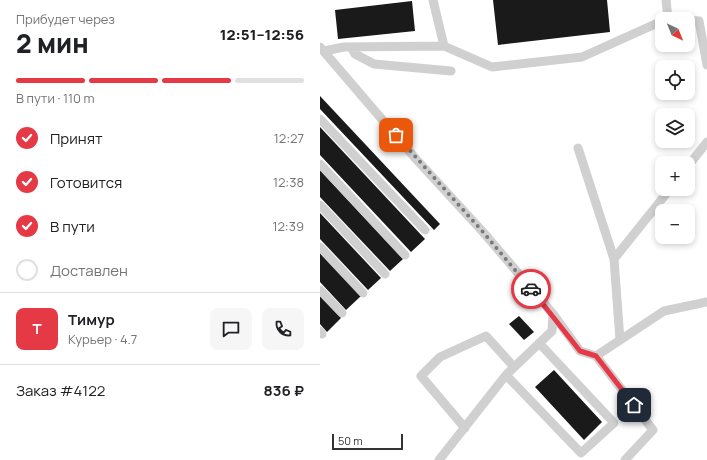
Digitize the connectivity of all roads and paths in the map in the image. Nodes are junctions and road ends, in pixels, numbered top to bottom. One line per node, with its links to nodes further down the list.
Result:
1 (433, 0): 6 (street)
2 (666, 0): 3 (street)
3 (667, 12)
4 (695, 21): 9 (street)
5 (655, 25): 6 (street)
6 (444, 46): 7 (street)
7 (351, 47): 8 (street); 10 (street)
8 (322, 49): 27 (street)
9 (707, 65)
10 (451, 71)
11 (320, 119): 18 (street)
12 (707, 142): 14 (street)
13 (578, 148): 21 (street)
14 (695, 157)
15 (320, 164): 20 (street)
16 (664, 196): 21 (street)
17 (320, 205): 22 (street)
18 (425, 230)
19 (320, 247): 24 (street)
20 (405, 255)
21 (614, 259): 28 (street)
22 (385, 274)
23 (320, 290): 26 (street)
24 (363, 293)
25 (707, 302): 28 (street)
26 (342, 313)
27 (552, 314): 29 (street); 30 (street)
28 (620, 340): 30 (street)
29 (539, 343): 31 (street); 32 (street)
30 (596, 356): 35 (street)
31 (514, 367): 32 (street); 33 (street)
32 (506, 375): 33 (street)
33 (465, 428): 34 (street)
34 (440, 460)
35 (625, 460)

